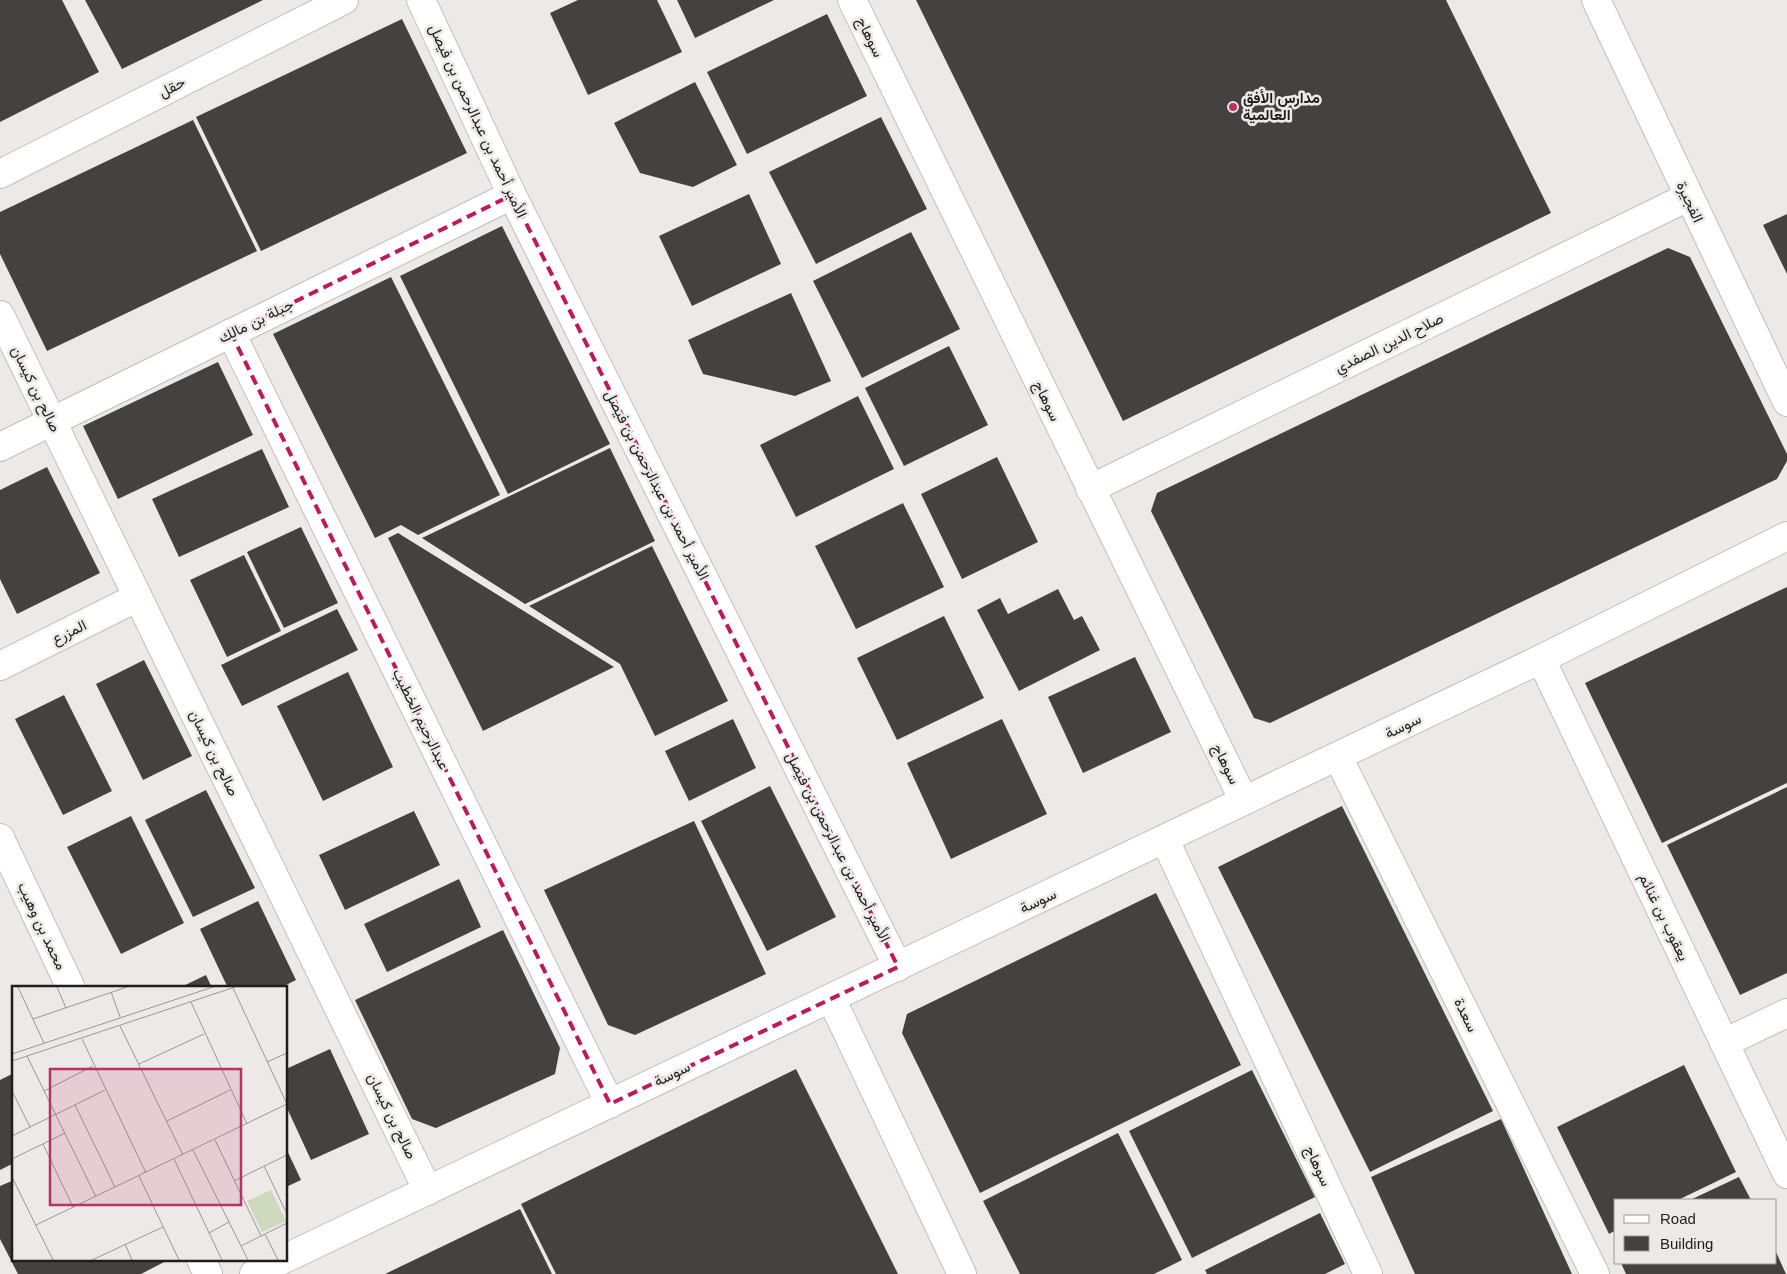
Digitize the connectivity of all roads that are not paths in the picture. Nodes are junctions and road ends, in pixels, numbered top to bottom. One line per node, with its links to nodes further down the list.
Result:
1 (344, 0): 5 (street, حقل)
2 (421, 0): 6 (street, الأمير أحمد بن عبدالرحمن بن فيصل)
3 (852, 0): 13 (street, سوهاج)
4 (1596, 0): 7 (street, الفجيرة)
5 (0, 174)
6 (512, 195): 9 (street, جبلة بن مالك); 22 (street, الأمير أحمد بن عبدالرحمن بن فيصل)
7 (1688, 196): 10 (street, الفجيرة); 13 (street, صلاح الدين الصفدي)
8 (0, 314): 11 (street, صالح بن كيسان)
9 (231, 333): 11 (street, جبلة بن مالك); 27 (street, عبدالرحيم الخطيب)
10 (1787, 402)
11 (52, 421): 12 (street, جبلة بن مالك); 15 (street, صالح بن كيسان)
12 (0, 447)
13 (1090, 489): 19 (street, سوهاج)
14 (1787, 536): 16 (street, سوسة)
15 (138, 597): 17 (street, المزرع); 29 (street, صالح بن كيسان)
16 (1541, 659): 18 (street, سوسة); 26 (street, يعقوب بن غنائم)
17 (0, 666)
18 (1338, 757): 19 (street, سوسة); 37 (street, سعدة)
19 (1244, 801): 21 (street, سوسة)
20 (0, 838): 23 (street, محمد بن وهيب)
21 (1165, 840): 22 (street, سوسة); 36 (street, سوهاج)
22 (898, 967): 24 (street, سوسة)
23 (70, 986)
24 (831, 998): 27 (street, سوسة); 35 (street)
25 (1787, 1013): 26 (street)
26 (1724, 1042): 28 (street, يعقوب بن غنائم)
27 (610, 1104): 29 (street, سوسة)
28 (1787, 1174)
29 (428, 1191): 30 (street, سوسة)
30 (288, 1257)
31 (202, 1262): 33 (street)
32 (278, 1262): 34 (street)
33 (208, 1274)
34 (254, 1274)
35 (962, 1274)
36 (1368, 1274)
37 (1594, 1274)

